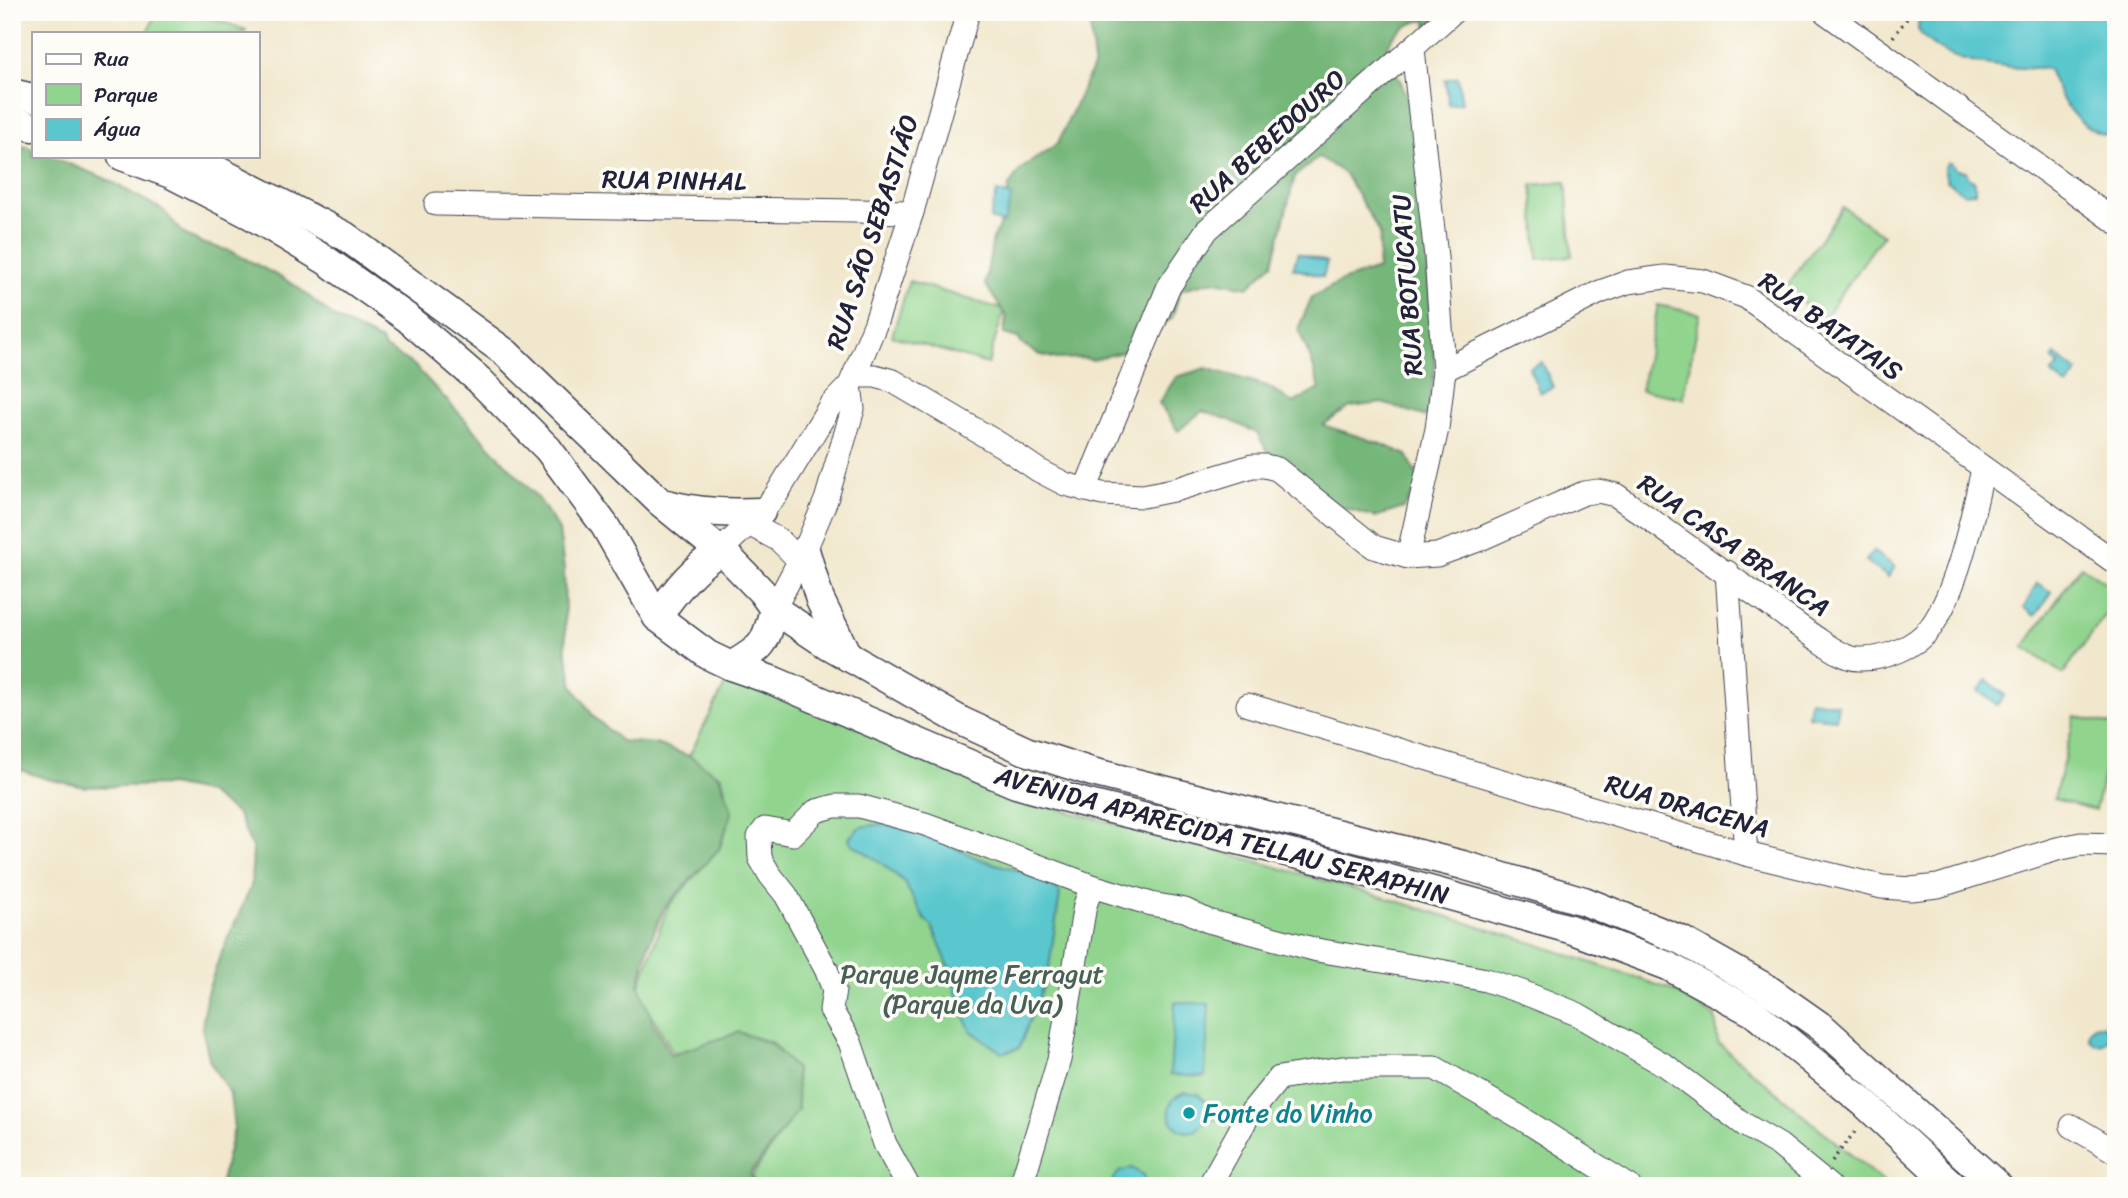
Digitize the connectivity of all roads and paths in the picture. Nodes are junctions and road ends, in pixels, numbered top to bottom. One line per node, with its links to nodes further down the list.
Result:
1 (968, 12): 14 (street, RUA SÃO SEBASTIÃO)
2 (1452, 12): 5 (street, RUA BEBEDOURO)
3 (1825, 12): 6 (street)
4 (1912, 12): 6 (path)
5 (1413, 49): 16 (street, RUA BOTUCATU); 19 (street, RUA BEBEDOURO)
6 (1881, 52): 15 (street)
7 (12, 93): 8 (main road)
8 (32, 98)
9 (12, 121): 10 (main road)
10 (32, 127)
11 (127, 158): 28 (main road, AVENIDA APARECIDA TELLAU SERAPHIN)
12 (193, 158): 20 (main road, AVENIDA APARECIDA TELLAU SERAPHIN)
13 (436, 204): 14 (street, RUA PINHAL)
14 (912, 212): 17 (street, RUA SÃO SEBASTIÃO)
15 (2116, 222)
16 (1444, 370): 18 (street, RUA BATATAIS); 24 (street, RUA BOTUCATU)
17 (852, 381): 19 (street, RUA CASA BRANCA); 21 (street, RUA SÃO SEBASTIÃO); 23 (street)
18 (1983, 469): 25 (street, RUA BATATAIS); 26 (street, RUA CASA BRANCA)
19 (1085, 490): 24 (street, RUA CASA BRANCA)
20 (660, 502): 21 (main road); 22 (main road, AVENIDA APARECIDA TELLAU SERAPHIN)
21 (755, 518): 22 (street, RUA SÃO SEBASTIÃO); 23 (street)
22 (720, 551): 27 (main road, AVENIDA APARECIDA TELLAU SERAPHIN); 28 (main road)
23 (802, 555): 27 (street); 29 (main road)
24 (1408, 557): 26 (street, RUA CASA BRANCA)
25 (2116, 563)
26 (1727, 572): 33 (street)
27 (774, 609): 29 (main road, AVENIDA APARECIDA TELLAU SERAPHIN); 30 (main road)
28 (657, 617): 30 (main road, AVENIDA APARECIDA TELLAU SERAPHIN)
29 (848, 657): 44 (main road, AVENIDA APARECIDA TELLAU SERAPHIN)
30 (731, 666): 35 (main road, AVENIDA APARECIDA TELLAU SERAPHIN)
31 (1248, 705): 33 (street, RUA DRACENA)
32 (2116, 845): 33 (street, RUA DRACENA)
33 (1746, 854)
34 (1092, 886): 38 (street); 39 (street); 40 (street)
35 (1872, 1111): 38 (path); 43 (main road, AVENIDA APARECIDA TELLAU SERAPHIN)
36 (2072, 1126): 37 (street)
37 (2116, 1152)
38 (1824, 1182)
39 (908, 1186)
40 (1021, 1186)
41 (1209, 1186): 42 (street)
42 (1629, 1186)
43 (1953, 1186)
44 (1998, 1186)

